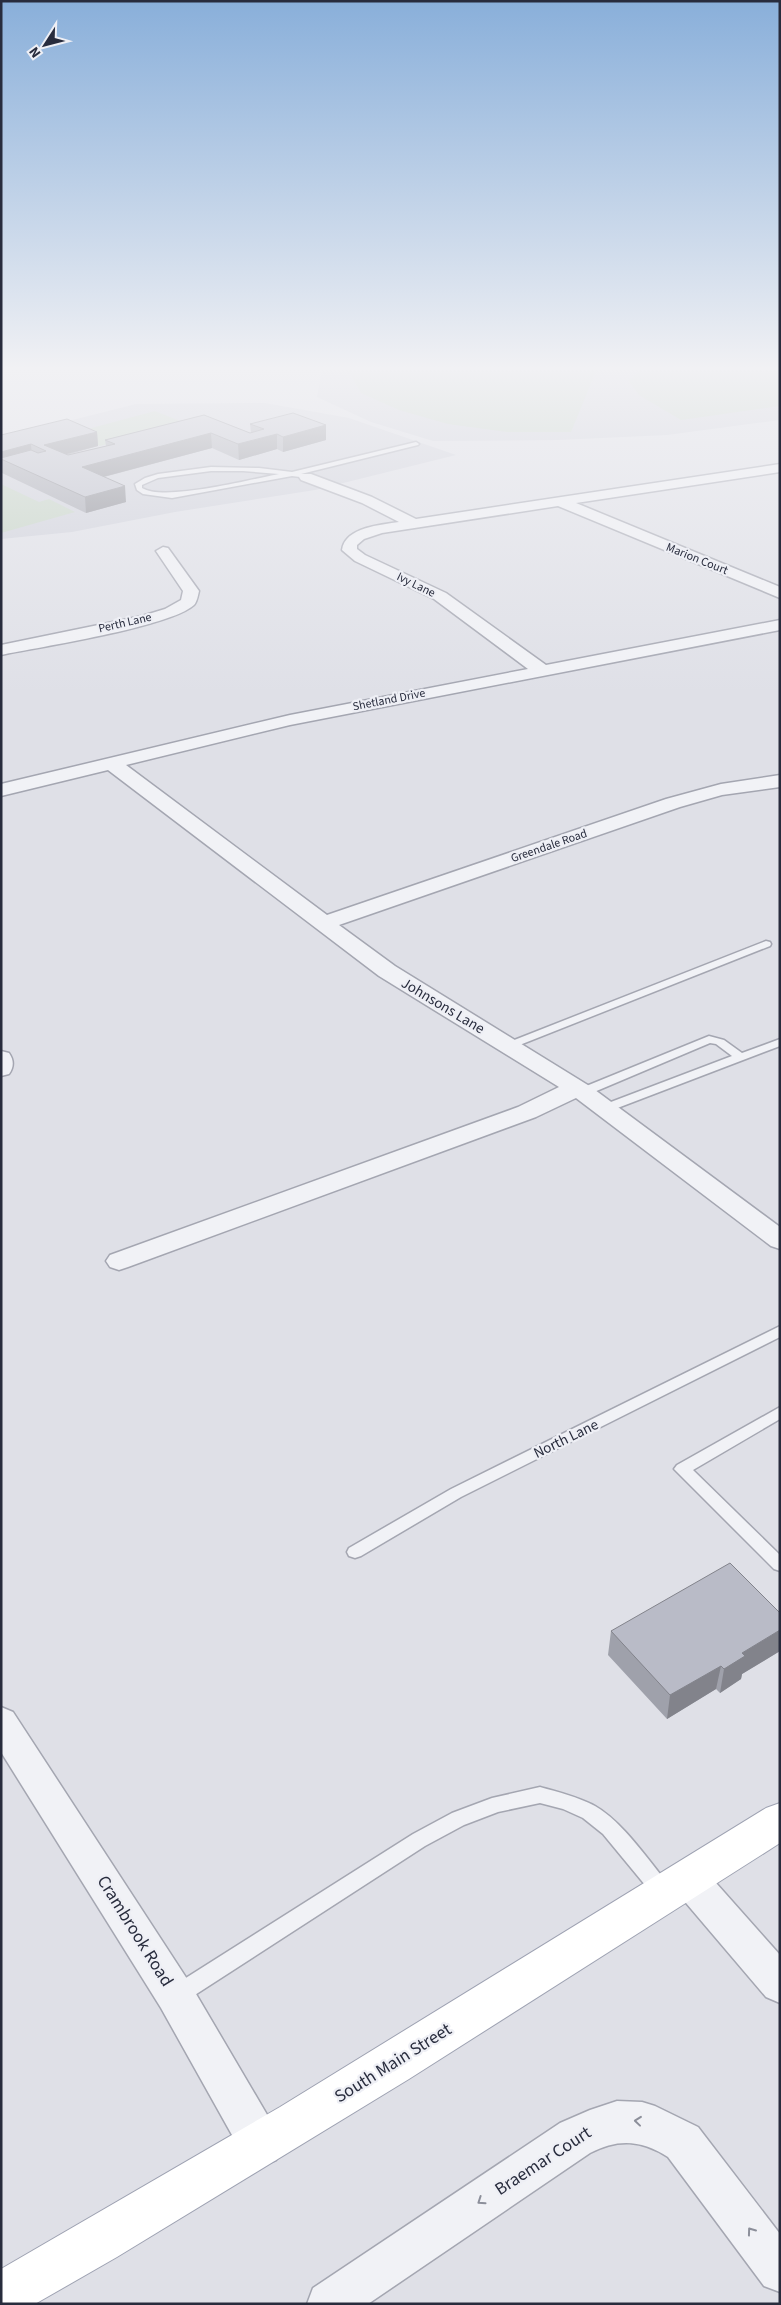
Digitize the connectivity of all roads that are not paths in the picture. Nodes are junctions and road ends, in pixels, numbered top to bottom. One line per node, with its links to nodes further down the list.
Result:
1 (150, 479): 2 (lane)
2 (278, 479)
3 (310, 479): 6 (street)
4 (712, 479): 5 (street)
5 (560, 502): 6 (street); 8 (street, Marion Court)
6 (414, 524): 11 (street, Ivy Lane)
7 (163, 551): 10 (street, Perth Lane)
8 (780, 593)
9 (780, 625): 11 (street, Shetland Drive)
10 (1, 650)
11 (541, 670): 12 (street, Shetland Drive)
12 (111, 763): 14 (street, Shetland Drive); 15 (street, Johnsons Lane)
13 (780, 781): 15 (street, Greendale Road)
14 (1, 790)
15 (322, 924): 18 (street, Johnsons Lane)
16 (766, 944): 18 (lane)
17 (780, 1042): 19 (lane)
18 (508, 1046): 22 (street, Johnsons Lane)
19 (740, 1057): 22 (lane); 23 (lane)
20 (1, 1058): 21 (street)
21 (1, 1069)
22 (580, 1090): 23 (street, Johnsons Lane); 25 (street)
23 (607, 1108): 24 (street, Johnsons Lane)
24 (780, 1240)
25 (119, 1261)
26 (780, 1331): 28 (lane, North Lane)
27 (780, 1412): 29 (lane)
28 (355, 1552)
29 (780, 1566)
30 (1, 1722): 34 (street, Crambrook Road)
31 (780, 1821): 32 (main road, South Main Street)
32 (676, 1886): 33 (street); 34 (lane); 35 (main road, South Main Street)
33 (780, 1984)
34 (175, 1996): 35 (street, Crambrook Road)
35 (261, 2145): 37 (main road, South Main Street)
36 (780, 2270): 38 (street, Braemar Court, one-way to 38)
37 (1, 2296)
38 (329, 2304)

